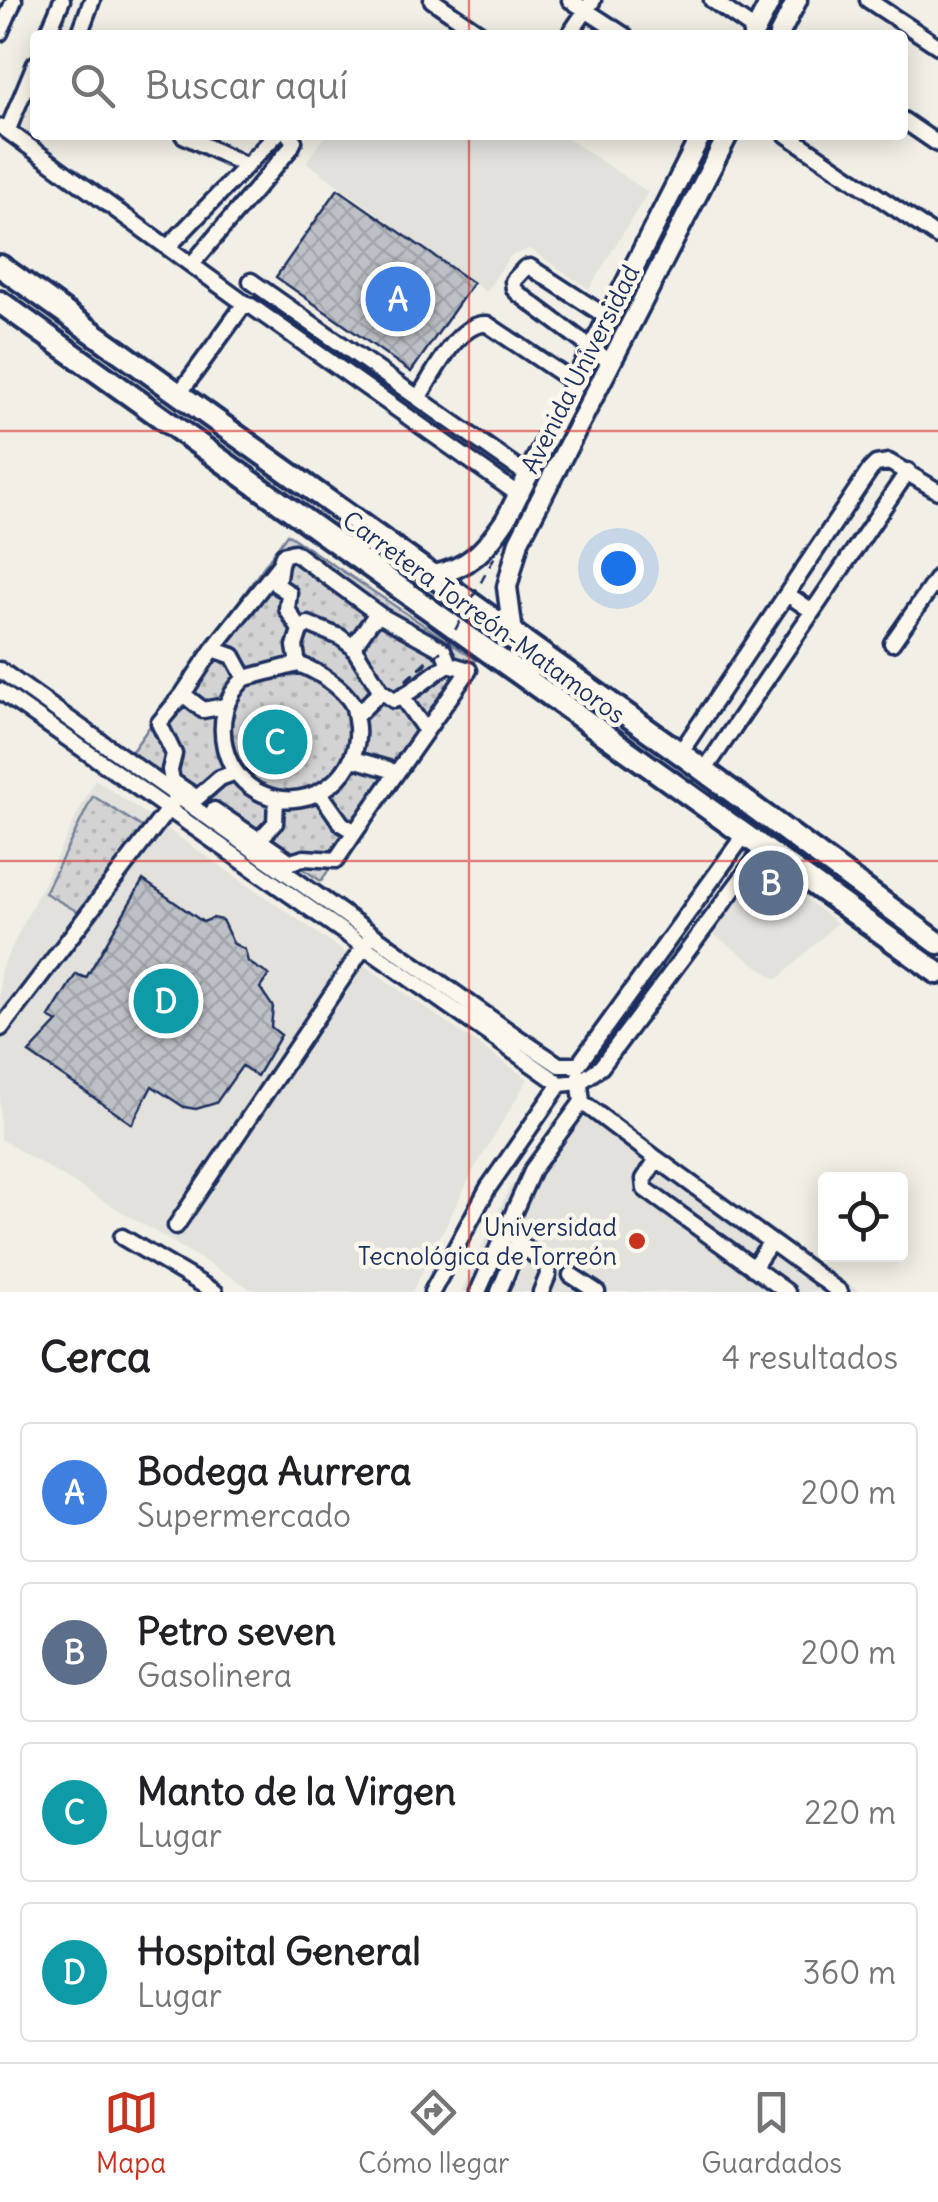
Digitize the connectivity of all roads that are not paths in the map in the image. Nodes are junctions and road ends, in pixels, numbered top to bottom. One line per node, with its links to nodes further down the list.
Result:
1 (14, 0): 19 (street)
2 (62, 0): 11 (street)
3 (92, 0): 12 (street)
4 (432, 0): 13 (street)
5 (570, 0): 10 (street)
6 (712, 0): 16 (street)
7 (771, 0): 17 (main road)
8 (797, 0): 18 (main road)
9 (868, 0): 20 (street)
10 (589, 5): 14 (street); 15 (street)
11 (49, 30)
12 (82, 30)
13 (476, 30)
14 (572, 30)
15 (618, 30)
16 (751, 30)
17 (755, 30)
18 (782, 30)
19 (0, 33)
20 (938, 46)
21 (30, 74): 23 (street)
22 (908, 123): 30 (street)
23 (3, 128): 33 (street)
24 (193, 140): 31 (street)
25 (271, 140): 31 (street)
26 (292, 140): 34 (street)
27 (698, 140): 40 (main road, Avenida Universidad)
28 (725, 140): 43 (main road, Avenida Universidad)
29 (794, 140): 32 (street)
30 (938, 144)
31 (247, 166): 33 (street)
32 (938, 237)
33 (168, 248): 34 (street)
34 (192, 264): 38 (street)
35 (0, 266): 42 (highway)
36 (251, 280): 46 (street)
37 (0, 282): 42 (highway)
38 (248, 306): 45 (street); 52 (street)
39 (3, 307): 86 (highway, Carretera Torreón-Matamoros)
40 (607, 317): 41 (main road, Avenida Universidad); 41 (street)
41 (592, 350): 43 (street); 44 (main road, Avenida Universidad)
42 (126, 355): 45 (highway)
43 (610, 362): 48 (main road, Avenida Universidad)
44 (574, 383): 46 (street); 47 (main road, Avenida Universidad)
45 (180, 394): 54 (highway)
46 (418, 398): 50 (street)
47 (541, 449): 48 (main road); 50 (main road, Avenida Universidad)
48 (562, 460): 60 (main road, Avenida Universidad)
49 (908, 471): 51 (street); 56 (street); 57 (street)
50 (529, 476): 52 (main road, Avenida Universidad)
51 (938, 491)
52 (518, 495): 54 (main road, Avenida Universidad)
53 (280, 564): 58 (street); 59 (street); 63 (street)
54 (433, 576): 60 (highway)
55 (938, 578): 61 (street)
56 (787, 594): 57 (street); 75 (street)
57 (812, 612): 77 (street)
58 (381, 616): 62 (street); 65 (street)
59 (300, 630): 62 (street); 64 (street)
60 (514, 634): 75 (highway)
61 (892, 643)
62 (353, 647): 69 (street)
63 (214, 649): 67 (street); 70 (street)
64 (298, 664): 67 (street); 73 (street)
65 (449, 664): 71 (street); 74 (street)
66 (0, 670): 81 (street)
67 (244, 678): 72 (street)
68 (0, 690): 84 (street)
69 (381, 691): 71 (street); 73 (street)
70 (183, 694): 72 (street); 82 (street)
71 (402, 697): 74 (street)
72 (225, 706): 78 (street)
73 (356, 716): 76 (street)
74 (426, 731): 79 (street)
75 (680, 753): 77 (highway)
76 (353, 759): 79 (street); 80 (street)
77 (704, 771): 91 (highway)
78 (236, 772): 82 (street); 83 (street)
79 (395, 775): 85 (street)
80 (320, 792): 83 (street); 85 (street)
81 (179, 795): 84 (street); 89 (street)
82 (197, 798): 87 (street)
83 (276, 799): 87 (street)
84 (169, 809): 89 (street); 94 (street)
85 (355, 832): 87 (street)
86 (744, 834): 88 (highway, Carretera Torreón-Matamoros); 95 (street)
87 (260, 840)
88 (764, 848): 93 (highway, Carretera Torreón-Matamoros); 96 (street)
89 (260, 864): 90 (street); 92 (street)
90 (374, 934): 92 (street); 95 (street)
91 (938, 943)
92 (364, 947): 97 (street); 100 (street)
93 (938, 972)
94 (2, 1028)
95 (578, 1065): 96 (street)
96 (580, 1082): 97 (street); 98 (street)
97 (560, 1084): 108 (street)
98 (582, 1102): 99 (street); 101 (street)
99 (658, 1159): 104 (street); 105 (street)
100 (176, 1226)
101 (505, 1228): 103 (street); 109 (street)
102 (122, 1238): 107 (street)
103 (518, 1243): 110 (street); 111 (street)
104 (770, 1243): 105 (street); 114 (street)
105 (753, 1268): 113 (street)
106 (571, 1274): 112 (street)
107 (216, 1292)
108 (432, 1292)
109 (478, 1292)
110 (499, 1292)
111 (541, 1292)
112 (596, 1292)
113 (788, 1292)
114 (840, 1292)

